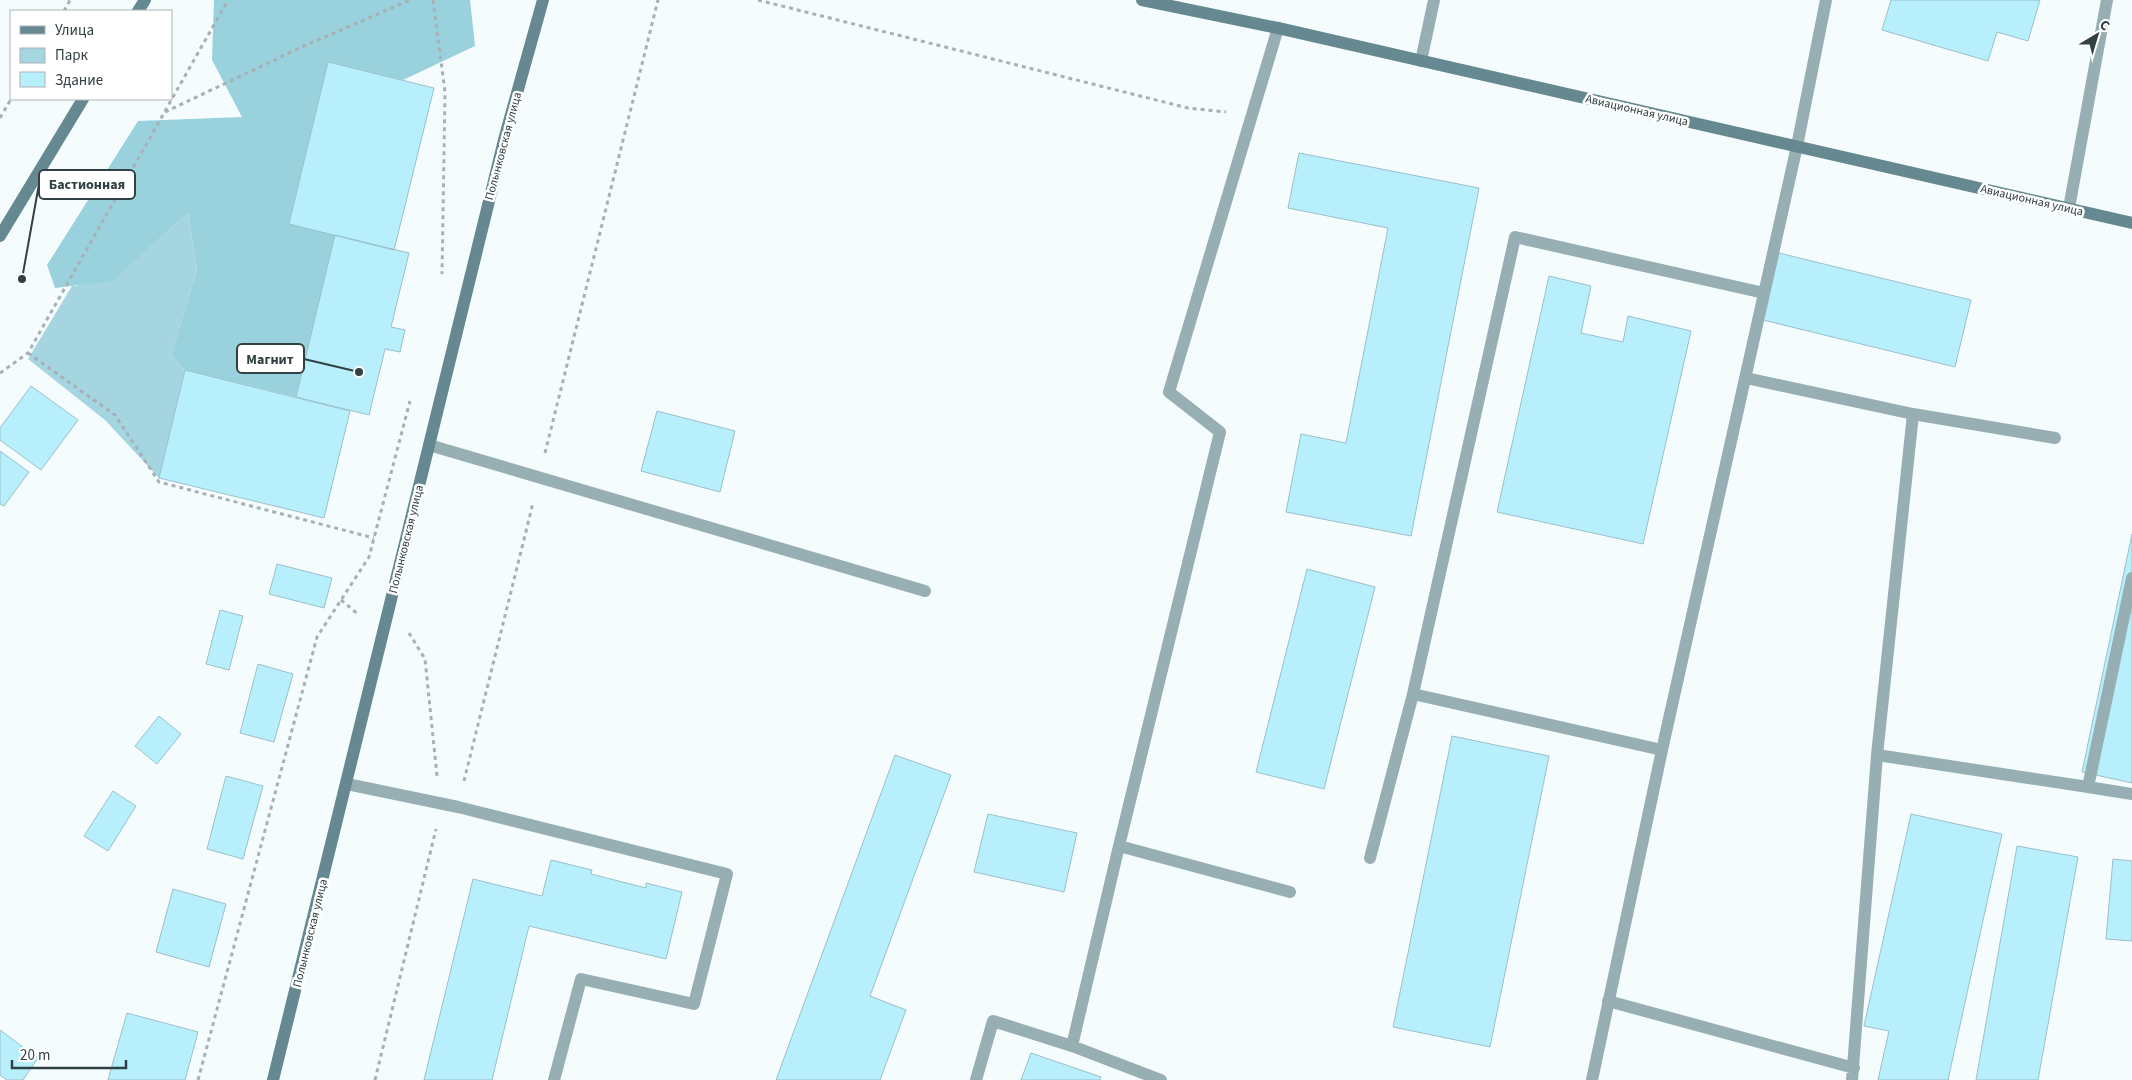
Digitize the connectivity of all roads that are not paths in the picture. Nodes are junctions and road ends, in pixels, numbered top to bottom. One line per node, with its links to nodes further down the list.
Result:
1 (543, 0): 17 (main road, Полынковская улица)
2 (1142, 0): 6 (main road, Авиационная улица)
3 (1434, 0): 7 (lane)
4 (1826, 0): 9 (lane)
5 (2107, 0): 10 (lane)
6 (1278, 28): 7 (main road, Авиационная улица); 26 (lane)
7 (1421, 60): 9 (main road, Авиационная улица)
8 (82, 100): 12 (main road)
9 (1797, 146): 10 (main road, Авиационная улица); 13 (lane)
10 (2070, 208): 11 (main road, Авиационная улица)
11 (2132, 222)
12 (0, 236)
13 (1764, 292): 14 (lane); 20 (lane)
14 (1746, 378): 15 (lane); 21 (lane)
15 (1913, 414): 16 (lane); 22 (lane)
16 (2055, 438)
17 (429, 445): 19 (lane); 23 (main road, Полынковская улица)
18 (2132, 578): 24 (lane)
19 (926, 591)
20 (1412, 694): 21 (lane); 27 (lane)
21 (1662, 750): 29 (lane)
22 (1877, 754): 24 (lane); 31 (lane)
23 (347, 784): 32 (main road, Полынковская улица); 33 (lane)
24 (2088, 787): 25 (lane)
25 (2132, 794)
26 (1119, 846): 28 (lane); 30 (lane)
27 (1370, 858)
28 (1290, 892)
29 (1608, 1001): 31 (lane); 36 (lane)
30 (1072, 1046): 34 (lane); 35 (lane)
31 (1853, 1074)
32 (273, 1080)
33 (554, 1080)
34 (976, 1080)
35 (1160, 1080)
36 (1592, 1080)

